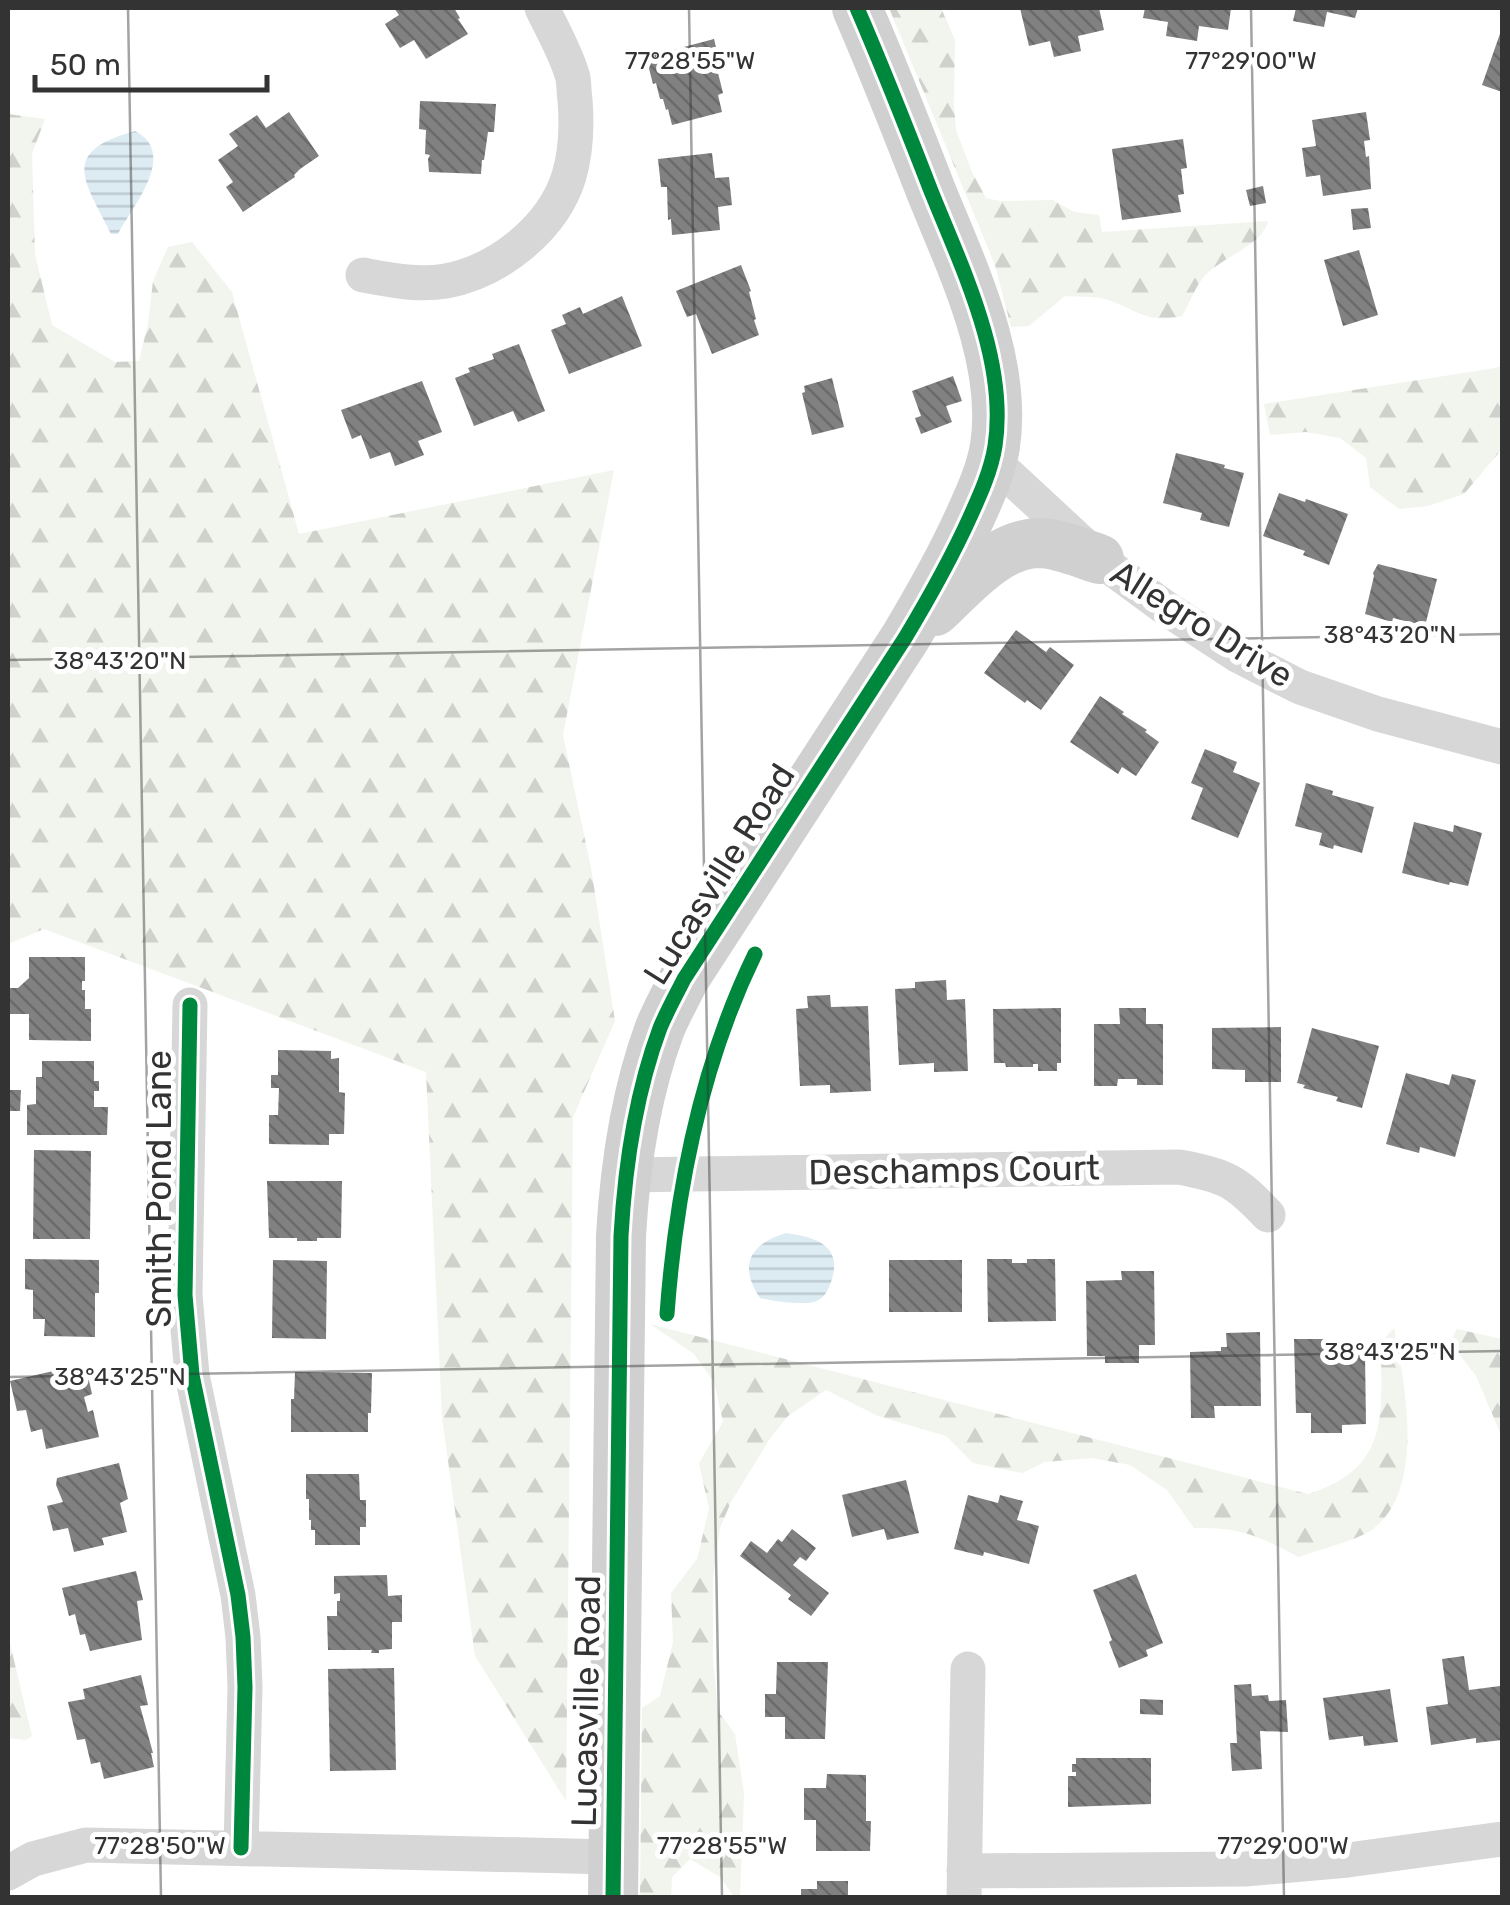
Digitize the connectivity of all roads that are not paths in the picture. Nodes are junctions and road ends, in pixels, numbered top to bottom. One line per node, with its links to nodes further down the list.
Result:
1 (542, 8): 3 (street)
2 (857, 8): 4 (street, Lucasville Road)
3 (363, 275)
4 (992, 460): 5 (street, Allegro Drive); 6 (street, Lucasville Road)
5 (1099, 559): 6 (street); 7 (street, Allegro Drive)
6 (906, 638): 9 (street, Lucasville Road)
7 (1502, 748)
8 (190, 1005): 13 (street, Smith Pond Lane)
9 (624, 1175): 10 (street, Deschamps Court); 15 (street, Lucasville Road)
10 (1268, 1214)
11 (968, 1669): 16 (street)
12 (1502, 1839): 16 (street)
13 (241, 1848): 14 (street); 15 (street)
14 (8, 1873)
15 (613, 1877)
16 (964, 1884)

